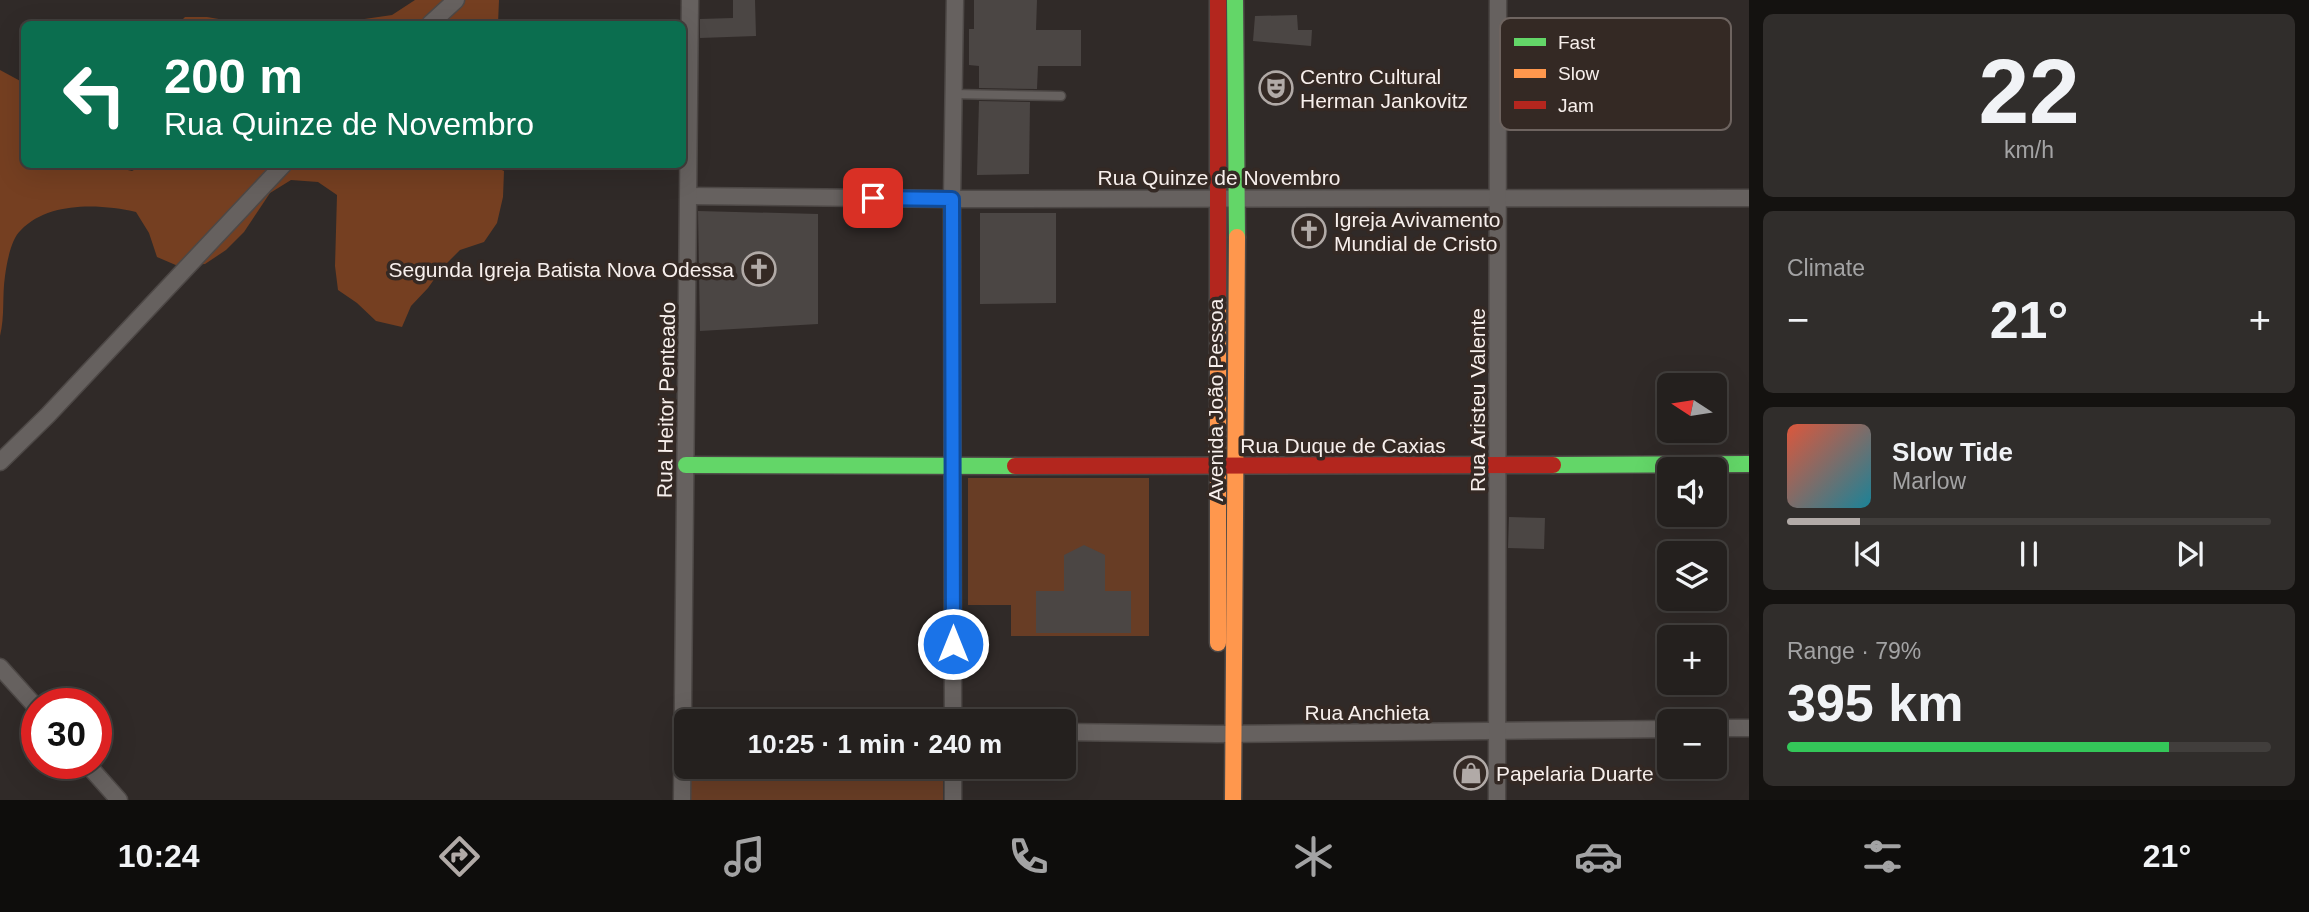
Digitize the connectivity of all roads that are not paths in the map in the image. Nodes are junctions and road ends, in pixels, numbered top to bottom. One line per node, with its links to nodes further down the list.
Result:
1 (456, 0): 7 (street)
2 (690, 0): 15 (street, Rua Heitor Penteado)
3 (955, 0): 10 (street)
4 (1218, 0): 9 (main road, Avenida João Pessoa)
5 (1235, 0): 8 (main road, Avenida João Pessoa)
6 (1498, 0): 18 (street, Rua Aristeu Valente)
7 (433, 21)
8 (1235, 62): 9 (main road); 13 (main road, Avenida João Pessoa)
9 (1218, 63): 12 (main road, Avenida João Pessoa)
10 (953, 94): 11 (lane); 20 (street)
11 (1061, 96)
12 (1218, 125): 13 (main road); 16 (main road, Avenida João Pessoa)
13 (1236, 125): 17 (main road, Avenida João Pessoa)
14 (280, 168): 27 (street)
15 (689, 196): 20 (street, Rua Quinze de Novembro); 29 (street, Rua Heitor Penteado)
16 (1218, 197): 17 (street, Rua Quinze de Novembro); 20 (street, Rua Quinze de Novembro); 21 (main road, Avenida João Pessoa)
17 (1237, 197): 18 (street, Rua Quinze de Novembro); 22 (main road, Avenida João Pessoa)
18 (1497, 198): 19 (street, Rua Quinze de Novembro); 31 (street, Rua Aristeu Valente)
19 (1749, 198)
20 (952, 199): 30 (street)
21 (1218, 257): 22 (main road); 23 (main road, Avenida João Pessoa)
22 (1237, 257): 24 (main road, Avenida João Pessoa)
23 (1218, 329): 24 (main road); 25 (main road, Avenida João Pessoa)
24 (1236, 330): 26 (main road, Avenida João Pessoa)
25 (1218, 402): 26 (main road); 32 (main road, Avenida João Pessoa)
26 (1236, 402): 33 (main road, Avenida João Pessoa)
27 (0, 461)
28 (1749, 464): 31 (main road, Rua Duque de Caxias)
29 (686, 465): 30 (main road, Rua Duque de Caxias); 39 (street, Rua Heitor Penteado)
30 (952, 466): 32 (main road, Rua Duque de Caxias); 40 (street)
31 (1498, 466): 33 (main road, Rua Duque de Caxias); 45 (street, Rua Aristeu Valente)
32 (1218, 467): 33 (main road, Rua Duque de Caxias); 34 (main road, Avenida João Pessoa)
33 (1235, 467): 35 (main road, Avenida João Pessoa)
34 (1218, 512): 35 (main road); 36 (main road, Avenida João Pessoa)
35 (1235, 513): 36 (main road, Avenida João Pessoa)
36 (1226, 591): 46 (main road, Avenida João Pessoa)
37 (0, 667): 38 (street)
38 (21, 690)
39 (684, 709)
40 (953, 709)
41 (1749, 728): 43 (street)
42 (1657, 729): 45 (street, Rua Anchieta)
43 (1727, 729)
44 (1076, 732): 46 (street, Rua Anchieta)
45 (1496, 732): 46 (street, Rua Anchieta); 54 (street, Rua Aristeu Valente)
46 (1221, 734): 53 (main road, Avenida João Pessoa)
47 (100, 779): 50 (street)
48 (683, 779): 51 (street, Rua Heitor Penteado)
49 (953, 779): 52 (street)
50 (119, 800)
51 (682, 800)
52 (953, 800)
53 (1233, 800)
54 (1497, 800)

